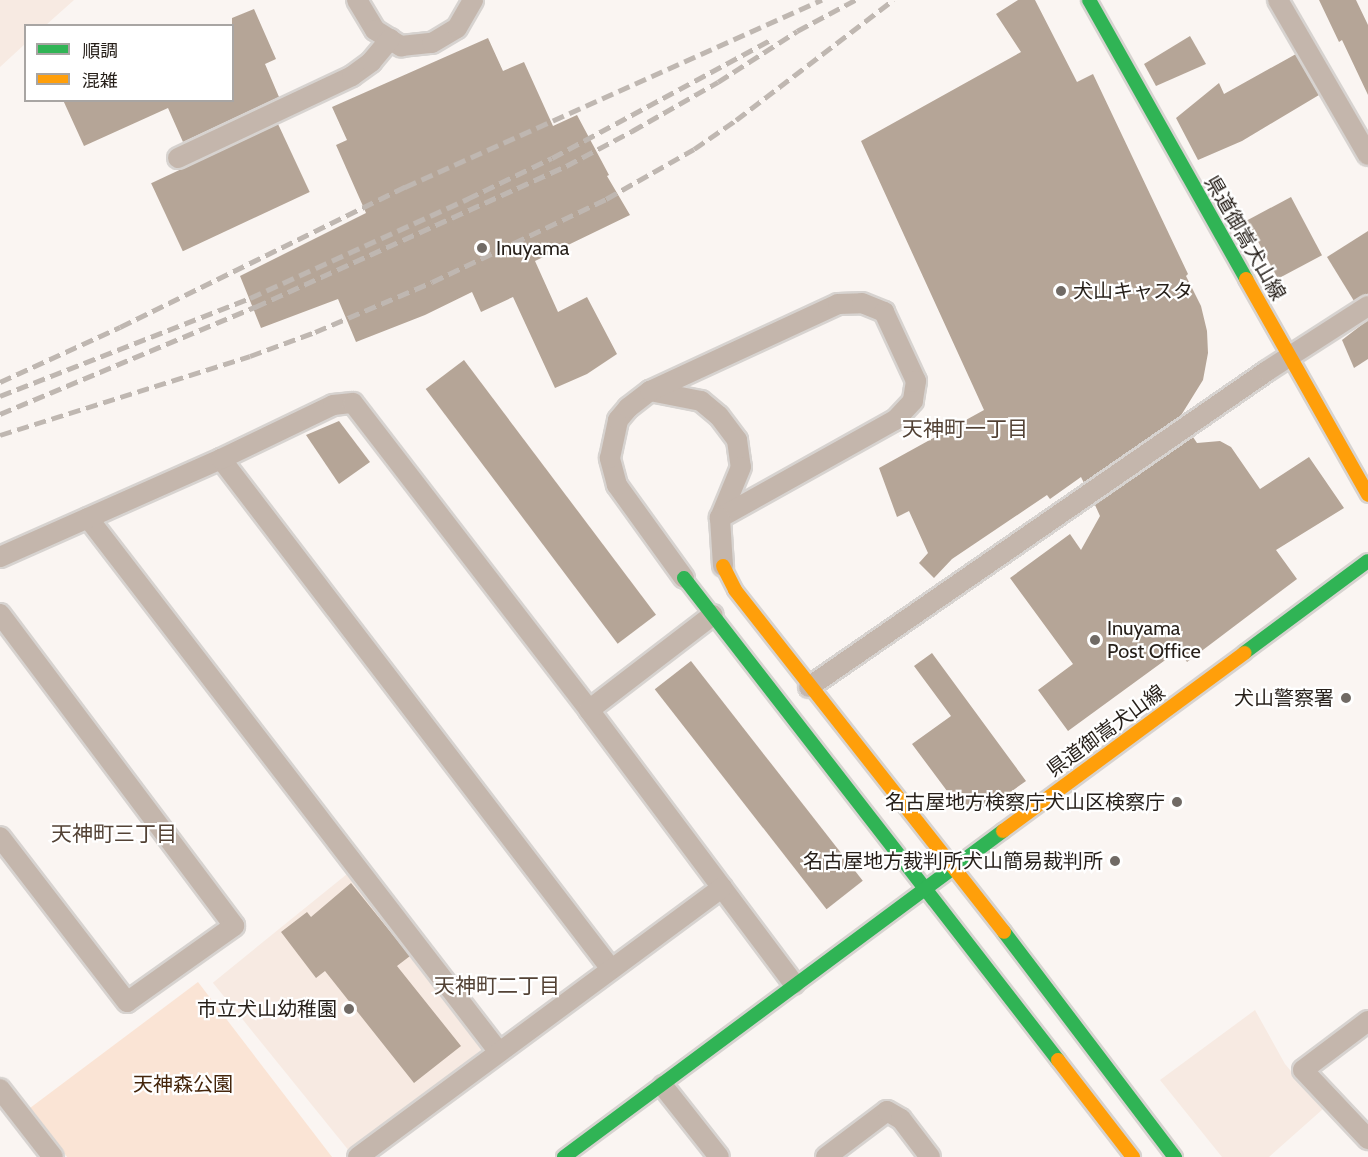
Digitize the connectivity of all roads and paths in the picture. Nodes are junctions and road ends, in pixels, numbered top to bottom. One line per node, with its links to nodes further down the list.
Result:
1 (357, 0): 5 (street)
2 (473, 0): 5 (street)
3 (1089, 0): 9 (main road, 県道御嵩犬山線)
4 (1278, 0): 6 (street)
5 (390, 39): 7 (street)
6 (1368, 154)
7 (178, 158)
8 (1368, 306): 9 (street)
9 (1290, 355): 12 (main road, 県道御嵩犬山線); 21 (street)
10 (650, 392): 14 (street); 14 (street); 18 (street)
11 (221, 459): 13 (street); 22 (street); 27 (street)
12 (1368, 495)
13 (88, 518): 15 (street); 30 (street)
14 (720, 518): 17 (street)
15 (0, 557)
16 (1368, 561): 24 (main road, 県道御嵩犬山線)
17 (723, 566): 21 (main road)
18 (684, 578): 20 (main road)
19 (0, 614): 23 (street)
20 (713, 615): 22 (street); 26 (main road)
21 (809, 687): 24 (main road)
22 (588, 710): 25 (street)
23 (0, 837)
24 (954, 867): 26 (main road, 県道御嵩犬山線); 41 (main road)
25 (722, 888): 27 (street); 28 (street)
26 (925, 889): 28 (main road, 県道御嵩犬山線); 40 (main road)
27 (611, 969): 30 (street)
28 (794, 984): 31 (main road, 県道御嵩犬山線)
29 (1368, 1021): 33 (street)
30 (499, 1052): 35 (street)
31 (663, 1086): 36 (main road, 県道御嵩犬山線); 37 (street)
32 (0, 1089): 34 (street)
33 (1368, 1140)
34 (53, 1157)
35 (358, 1157)
36 (564, 1157)
37 (718, 1157)
38 (826, 1157): 39 (street)
39 (930, 1157)
40 (1133, 1157)
41 (1175, 1157)

